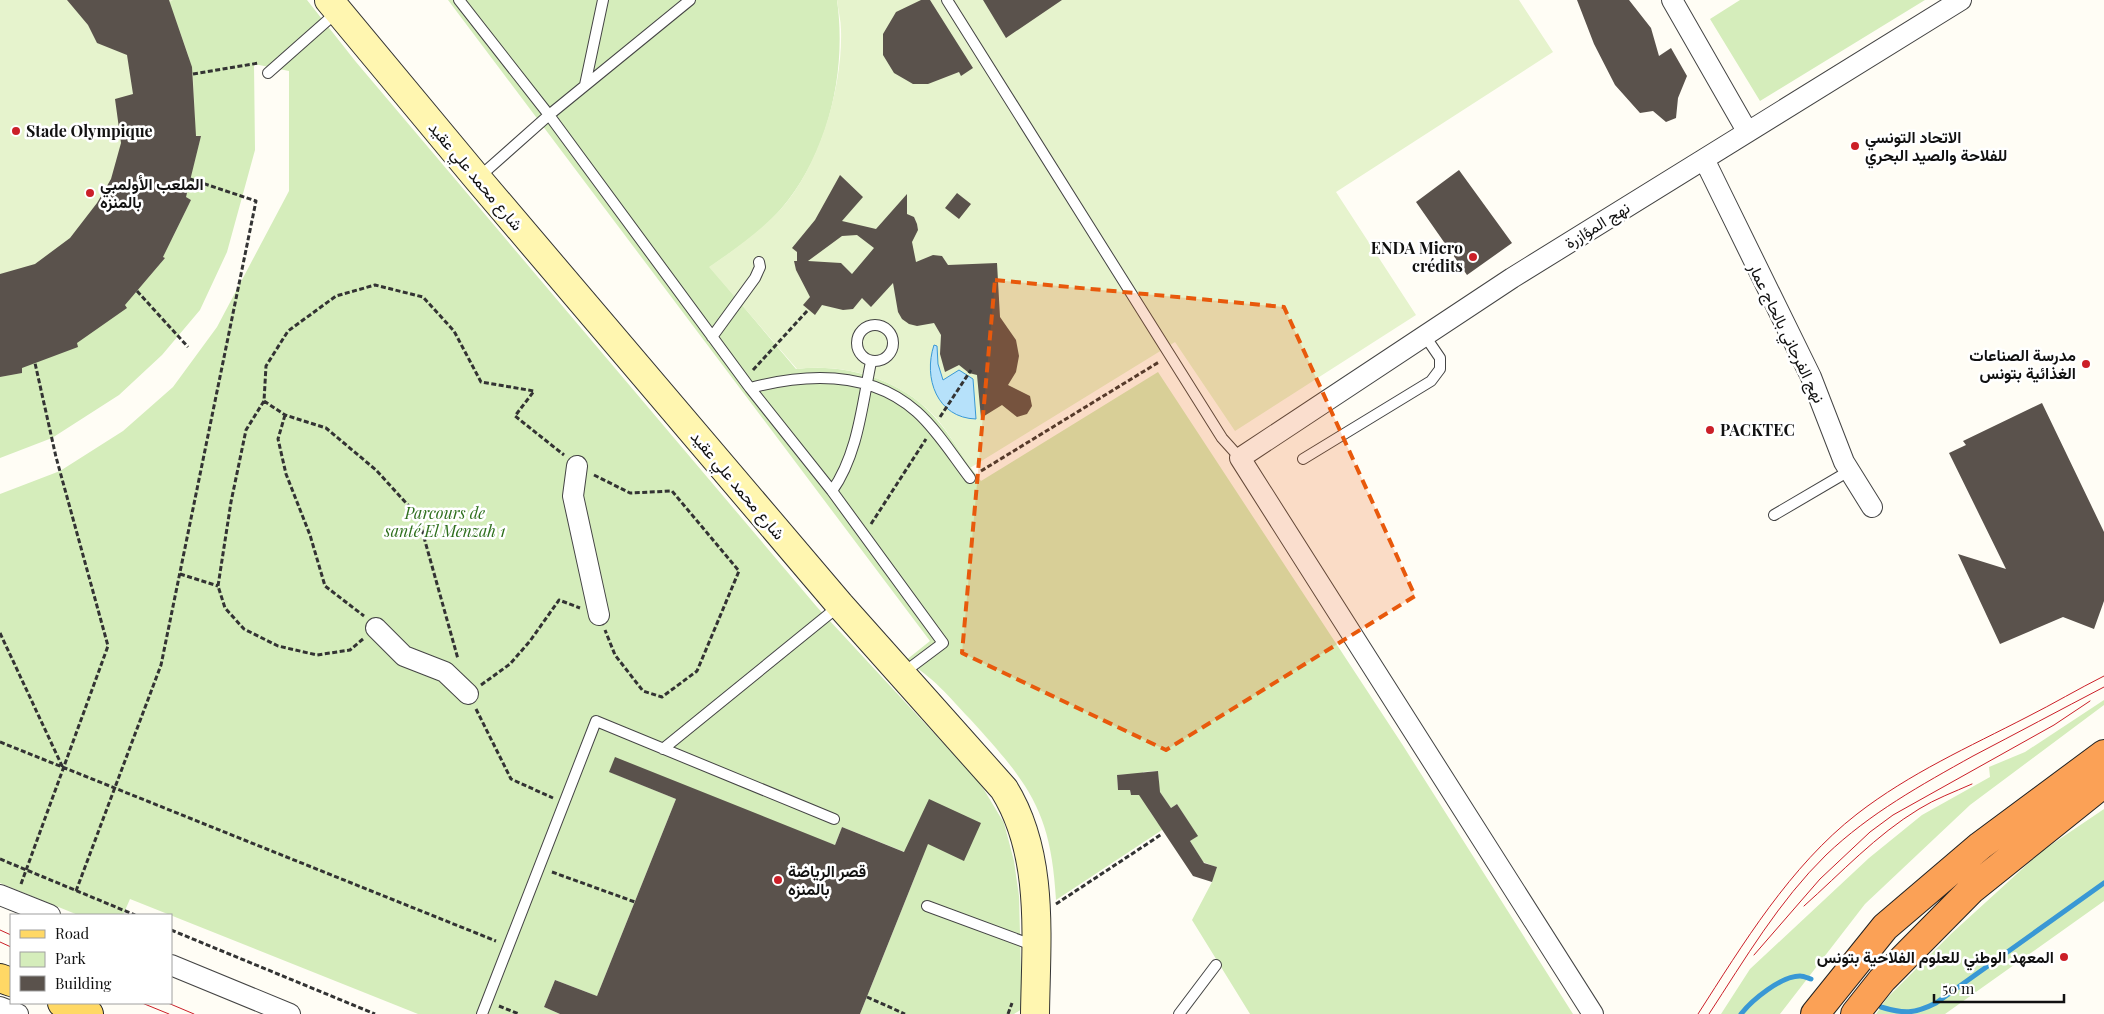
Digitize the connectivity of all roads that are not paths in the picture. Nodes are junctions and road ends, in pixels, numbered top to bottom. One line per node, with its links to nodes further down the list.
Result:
1 (459, 0): 11 (lane)
2 (603, 0): 10 (lane)
3 (690, 0): 10 (lane)
4 (946, 0): 21 (lane)
5 (1672, 0): 12 (street)
6 (1960, 0): 8 (street, نهج المؤازرة)
7 (333, 5): 9 (lane); 14 (street, شارع محمد علي عقيد)
8 (1938, 6): 12 (street, نهج المؤازرة)
9 (268, 73)
10 (585, 85): 11 (lane)
11 (549, 115): 14 (lane); 17 (lane)
12 (1747, 131): 13 (street, نهج المؤازرة)
13 (1704, 159): 16 (street, نهج المؤازرة); 24 (street, نهج الفرجاني بالحاج عمار)
14 (477, 178): 29 (street, شارع محمد علي عقيد)
15 (759, 262): 17 (lane)
16 (1425, 336): 21 (street, نهج المؤازرة); 22 (lane)
17 (712, 337): 19 (lane)
18 (871, 362): 20 (lane)
19 (747, 384): 20 (lane); 26 (lane)
20 (867, 385): 25 (lane); 26 (lane)
21 (1240, 458): 56 (street)
22 (1303, 459)
23 (577, 466): 30 (street)
24 (1849, 471): 27 (street, نهج الفرجاني بالحاج عمار); 28 (lane)
25 (970, 478)
26 (832, 491): 32 (lane)
27 (1872, 506)
28 (1774, 515)
29 (840, 605): 32 (street, شارع محمد علي عقيد); 35 (lane)
30 (599, 615)
31 (376, 628): 33 (street)
32 (900, 674): 45 (street, شارع محمد علي عقيد)
33 (468, 694)
34 (2104, 732): 43 (highway)
35 (663, 749): 39 (lane); 53 (lane)
36 (2104, 754): 43 (highway)
37 (2104, 783): 44 (highway)
38 (2104, 799): 44 (highway)
39 (834, 819)
40 (7, 898): 42 (street)
41 (927, 906): 45 (lane)
42 (47, 914)
43 (1885, 927): 57 (highway)
44 (1924, 936): 58 (highway)
45 (1036, 946): 54 (street, شارع محمد علي عقيد)
46 (172, 965): 52 (street)
47 (1216, 965): 55 (lane)
48 (64, 1004): 51 (main road)
49 (0, 1007): 50 (street)
50 (18, 1014)
51 (89, 1014)
52 (290, 1014)
53 (482, 1014)
54 (1035, 1014)
55 (1179, 1014)
56 (1593, 1014)
57 (1815, 1014)
58 (1855, 1014)

